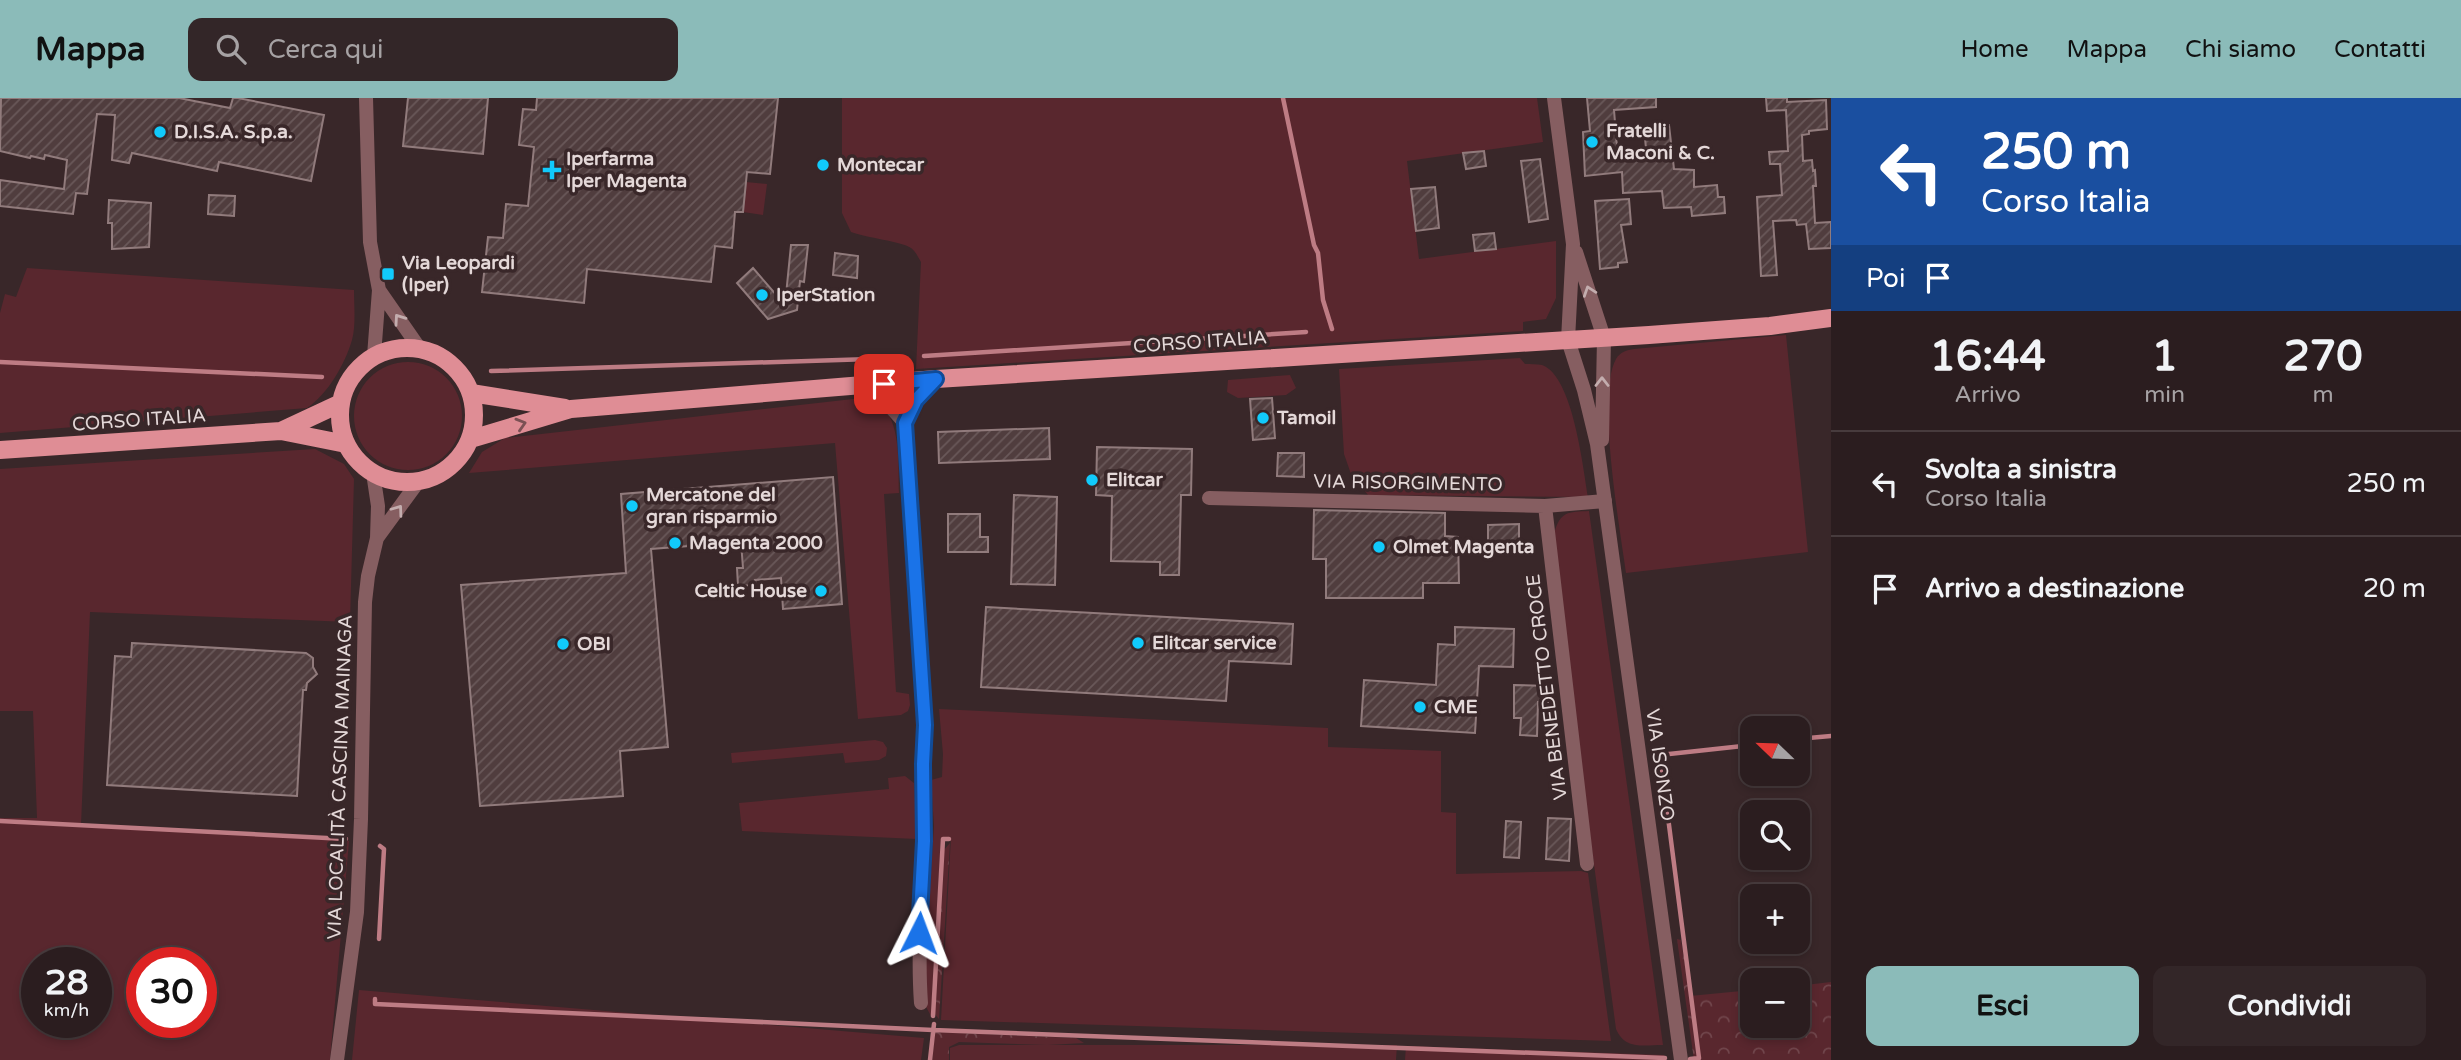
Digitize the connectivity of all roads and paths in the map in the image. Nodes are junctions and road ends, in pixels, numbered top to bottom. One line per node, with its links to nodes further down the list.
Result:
1 (366, 98): 4 (street)
2 (1554, 98): 3 (street)
3 (1573, 244): 6 (street, one-way to 3); 7 (street)
4 (379, 290): 8 (street, one-way to 4); 9 (street)
5 (1831, 318): 6 (main road, CORSO ITALIA)
6 (1604, 338): 7 (main road, CORSO ITALIA); 21 (street, VIA ISONZO, one-way to 6)
7 (1568, 340): 10 (main road, CORSO ITALIA); 21 (street, VIA ISONZO)
8 (420, 349): 9 (main road); 12 (main road)
9 (374, 356): 13 (main road)
10 (936, 379): 11 (main road, CORSO ITALIA); 15 (street)
11 (866, 385): 14 (main road, CORSO ITALIA); 15 (street)
12 (471, 393): 14 (main road, CORSO ITALIA); 17 (main road)
13 (341, 403): 16 (main road, CORSO ITALIA); 18 (main road)
14 (571, 409): 17 (main road, CORSO ITALIA, one-way to 14)
15 (905, 423): 28 (street)
16 (281, 430): 18 (main road, CORSO ITALIA); 19 (main road, CORSO ITALIA)
17 (471, 439): 22 (main road)
18 (346, 444): 20 (main road)
19 (0, 450)
20 (373, 473): 22 (main road); 26 (street, VIA LOCALITÀ CASCINA MAINAGA)
21 (1602, 474): 24 (street, VIA ISONZO)
22 (418, 482): 26 (street, VIA LOCALITÀ CASCINA MAINAGA, one-way to 22)
23 (1209, 498): 25 (street, VIA RISORGIMENTO)
24 (1605, 501): 25 (street, VIA RISORGIMENTO); 30 (street, VIA ISONZO)
25 (1545, 506): 27 (street, VIA BENEDETTO CROCE)
26 (377, 538): 29 (street, VIA LOCALITÀ CASCINA MAINAGA)
27 (1587, 864)
28 (921, 1003)
29 (337, 1060)
30 (1681, 1060)

